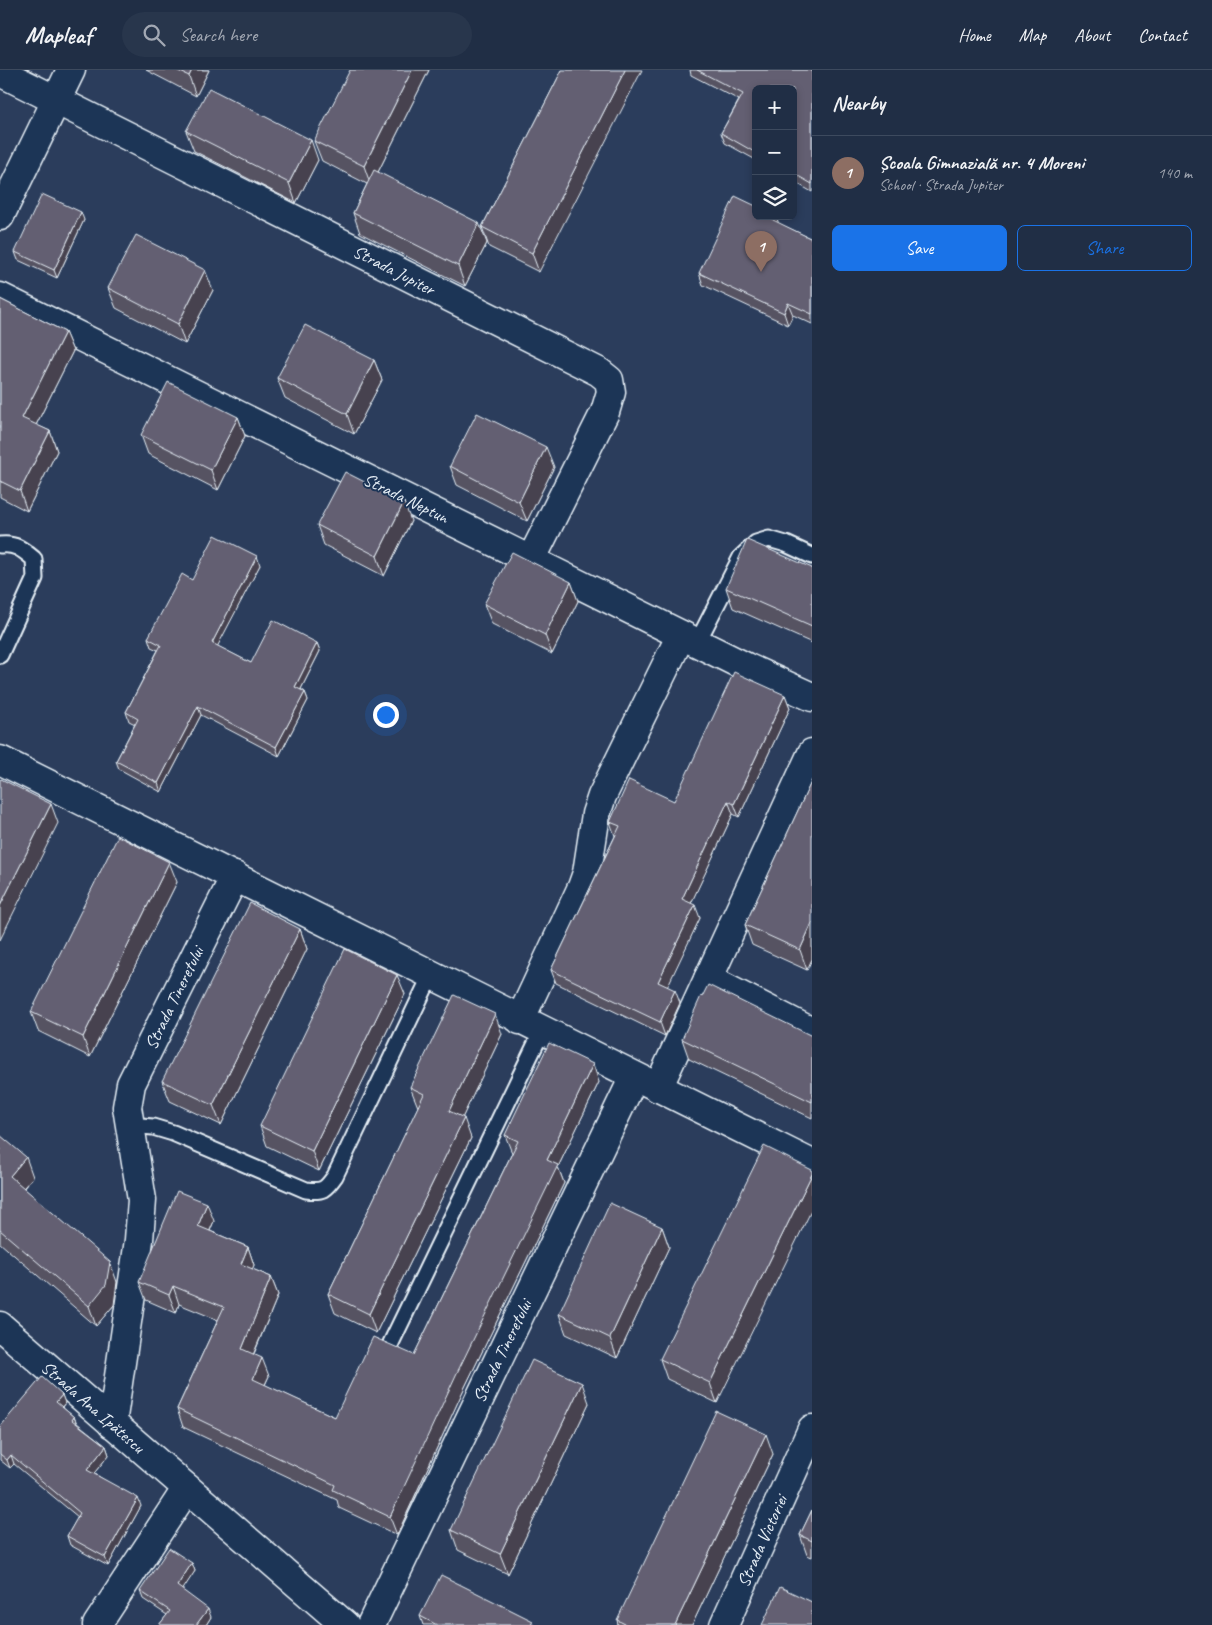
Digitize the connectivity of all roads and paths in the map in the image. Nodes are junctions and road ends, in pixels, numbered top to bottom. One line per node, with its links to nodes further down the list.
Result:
1 (71, 70): 3 (street)
2 (0, 72): 3 (street, Strada Jupiter)
3 (56, 100): 4 (street); 8 (street, Strada Jupiter)
4 (0, 216)
5 (0, 297): 8 (street, Strada Neptun)
6 (0, 546): 10 (lane)
7 (812, 556): 9 (lane)
8 (531, 560): 9 (street, Strada Neptun)
9 (689, 639): 11 (street, Strada Neptun); 17 (street)
10 (0, 655)
11 (812, 697)
12 (812, 754): 16 (street)
13 (0, 760): 14 (street)
14 (235, 876): 15 (street); 21 (street, Strada Tineretului)
15 (431, 975): 17 (street); 21 (lane)
16 (708, 979): 18 (street); 20 (street)
17 (531, 1025): 19 (street); 24 (lane)
18 (812, 1032)
19 (634, 1077): 20 (street); 30 (street, Strada Tineretului)
20 (658, 1088): 22 (street)
21 (129, 1125): 25 (street, Strada Tineretului)
22 (812, 1164)
23 (0, 1326): 25 (street, Strada Ana Ipătescu)
24 (391, 1343)
25 (112, 1424): 27 (street, Strada Ana Ipătescu)
26 (812, 1429): 31 (street, Strada Victoriei)
27 (187, 1488): 28 (street); 29 (street, Strada Ana Ipătescu)
28 (97, 1625)
29 (345, 1625)
30 (371, 1625)
31 (724, 1625)

